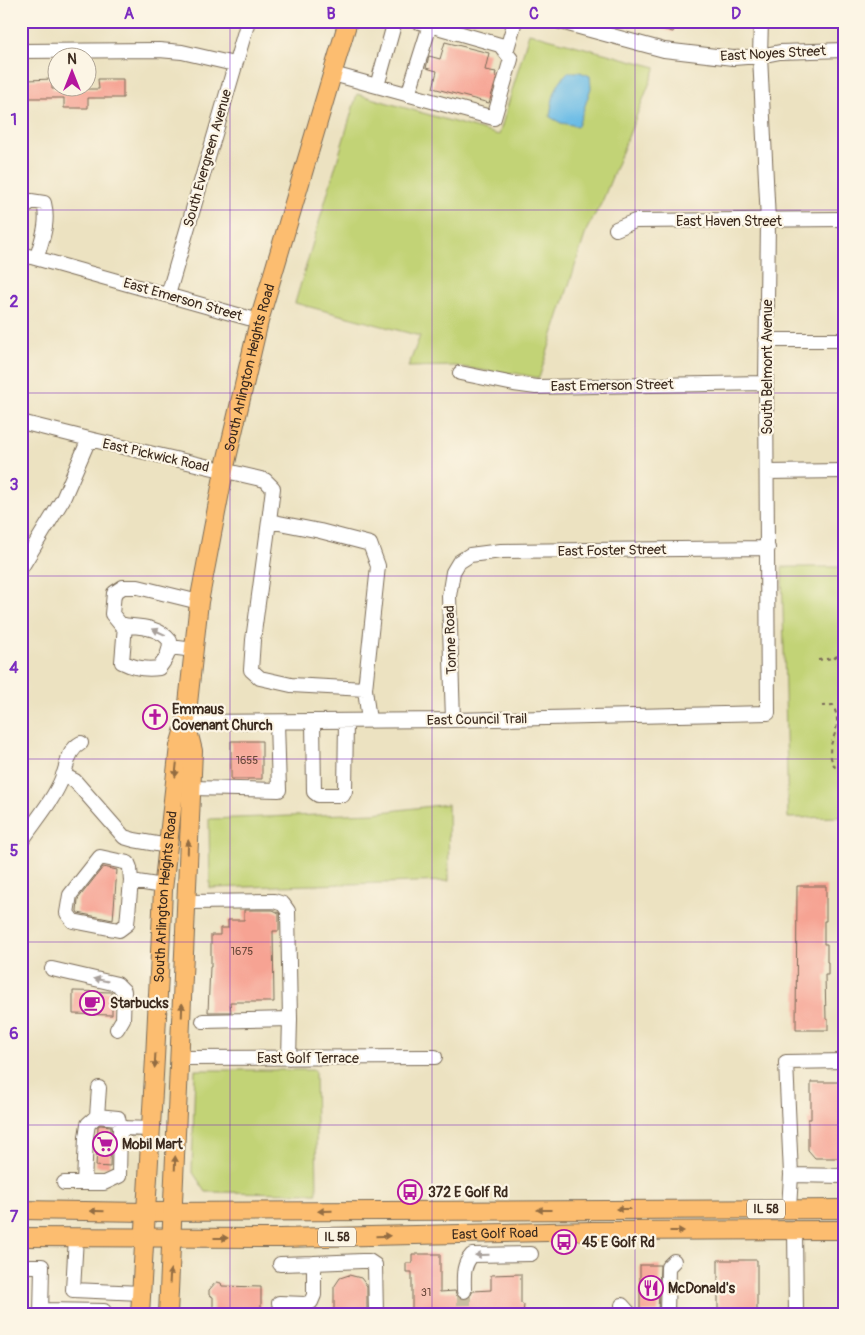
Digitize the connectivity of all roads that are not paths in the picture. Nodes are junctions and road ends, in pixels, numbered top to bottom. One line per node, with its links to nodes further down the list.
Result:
1 (248, 21): 13 (street, South Evergreen Avenue)
2 (348, 21): 14 (main road, South Arlington Heights Road)
3 (395, 21): 15 (street)
4 (416, 21): 8 (street)
5 (515, 21): 11 (street)
6 (557, 21): 12 (street, East Noyes Street)
7 (761, 21): 12 (street, South Belmont Avenue)
8 (430, 25): 11 (street); 16 (street)
9 (844, 50): 12 (street, East Noyes Street)
10 (21, 51): 13 (street)
11 (506, 52): 16 (street)
12 (760, 56): 19 (street, South Belmont Avenue)
13 (234, 64): 23 (street, South Evergreen Avenue)
14 (333, 74): 15 (street); 24 (main road, South Arlington Heights Road)
15 (377, 86): 16 (street)
16 (408, 95)
17 (21, 211): 22 (street)
18 (844, 219): 19 (street, East Haven Street)
19 (768, 221): 20 (street, East Haven Street); 25 (street, South Belmont Avenue)
20 (616, 229)
21 (21, 254): 22 (street, East Emerson Street)
22 (37, 257): 23 (street, East Emerson Street)
23 (168, 295): 24 (street, East Emerson Street)
24 (259, 322): 31 (main road, South Arlington Heights Road)
25 (766, 340): 26 (street); 28 (street, South Belmont Avenue)
26 (839, 340)
27 (460, 373): 28 (street, East Emerson Street)
28 (766, 383): 33 (street, South Belmont Avenue)
29 (21, 422): 30 (street, East Pickwick Road)
30 (88, 439): 31 (street, East Pickwick Road); 37 (street)
31 (224, 471): 34 (street, East Pickwick Road); 38 (main road, South Arlington Heights Road)
32 (844, 471): 33 (street)
33 (767, 472): 35 (street, South Belmont Avenue)
34 (269, 521): 42 (street); 42 (street)
35 (768, 548): 36 (street, East Foster Street); 43 (street, South Belmont Avenue)
36 (459, 562): 44 (street, Tonne Road)
37 (21, 568)
38 (198, 602): 39 (street); 41 (main road, South Arlington Heights Road)
39 (125, 625): 40 (street, one-way to 39); 40 (street)
40 (170, 647): 41 (street)
41 (194, 650): 48 (main road, South Arlington Heights Road)
42 (365, 690): 47 (street)
43 (768, 713): 44 (street, East Council Trail)
44 (453, 720): 47 (street, East Council Trail)
45 (313, 721): 46 (street, East Council Trail); 46 (street); 49 (street, East Council Trail)
46 (346, 721): 47 (street, East Council Trail)
47 (369, 721)
48 (186, 722): 49 (street, East Council Trail); 52 (main road, South Arlington Heights Road); 54 (main road, South Arlington Heights Road, one-way to 54)
49 (277, 722): 52 (street)
50 (81, 743): 51 (street)
51 (63, 775): 53 (street); 54 (street)
52 (190, 788): 57 (main road, South Arlington Heights Road, one-way to 52)
53 (21, 842)
54 (168, 846): 56 (main road, South Arlington Heights Road)
55 (131, 882): 55 (street); 56 (street)
56 (163, 886): 69 (main road, South Arlington Heights Road, one-way to 69)
57 (186, 902): 59 (street); 63 (main road, South Arlington Heights Road, one-way to 57)
58 (52, 970): 61 (street, one-way to 58)
59 (290, 1019): 60 (street); 64 (street)
60 (203, 1021)
61 (117, 1029)
62 (435, 1057): 64 (street, East Golf Terrace)
63 (180, 1058): 64 (street, East Golf Terrace); 78 (main road, South Arlington Heights Road, one-way to 63)
64 (289, 1058)
65 (844, 1060): 70 (street)
66 (99, 1088): 67 (street)
67 (97, 1116): 68 (street); 73 (street)
68 (120, 1128): 69 (street); 73 (street)
69 (151, 1129): 77 (main road, South Arlington Heights Road)
70 (790, 1175): 71 (street); 74 (street)
71 (844, 1176)
72 (64, 1183): 73 (street)
73 (84, 1183)
74 (789, 1209): 75 (main road, East Golf Road / IL 58); 78 (main road, East Golf Road / IL 58, one-way to 78)
75 (844, 1209)
76 (21, 1210): 77 (main road, IL 58, one-way to 76)
77 (146, 1212): 78 (main road, East Golf Road / IL 58); 83 (main road, South Arlington Heights Road)
78 (173, 1212): 85 (main road, South Arlington Heights Road)
79 (795, 1230): 80 (main road, East Golf Road / IL 58); 84 (main road, East Golf Road / IL 58, one-way to 79); 101 (street)
80 (844, 1230)
81 (21, 1237): 82 (main road, IL 58)
82 (76, 1237): 83 (main road, IL 58); 93 (street)
83 (145, 1237): 85 (main road, East Golf Road / IL 58); 93 (main road, South Arlington Heights Road)
84 (344, 1237): 85 (main road, East Golf Road / IL 58, one-way to 84); 87 (street)
85 (172, 1238): 98 (main road, South Arlington Heights Road, one-way to 85)
86 (531, 1254): 92 (street, one-way to 92)
87 (346, 1260): 89 (street); 99 (street)
88 (674, 1261): 100 (street)
89 (314, 1263): 90 (street); 94 (street)
90 (280, 1264)
91 (21, 1266): 95 (street)
92 (464, 1291)
93 (141, 1293): 97 (main road, South Arlington Heights Road)
94 (279, 1303)
95 (41, 1312): 96 (street)
96 (104, 1314)
97 (140, 1314)
98 (168, 1314)
99 (376, 1314)
100 (666, 1314)
101 (796, 1314)

